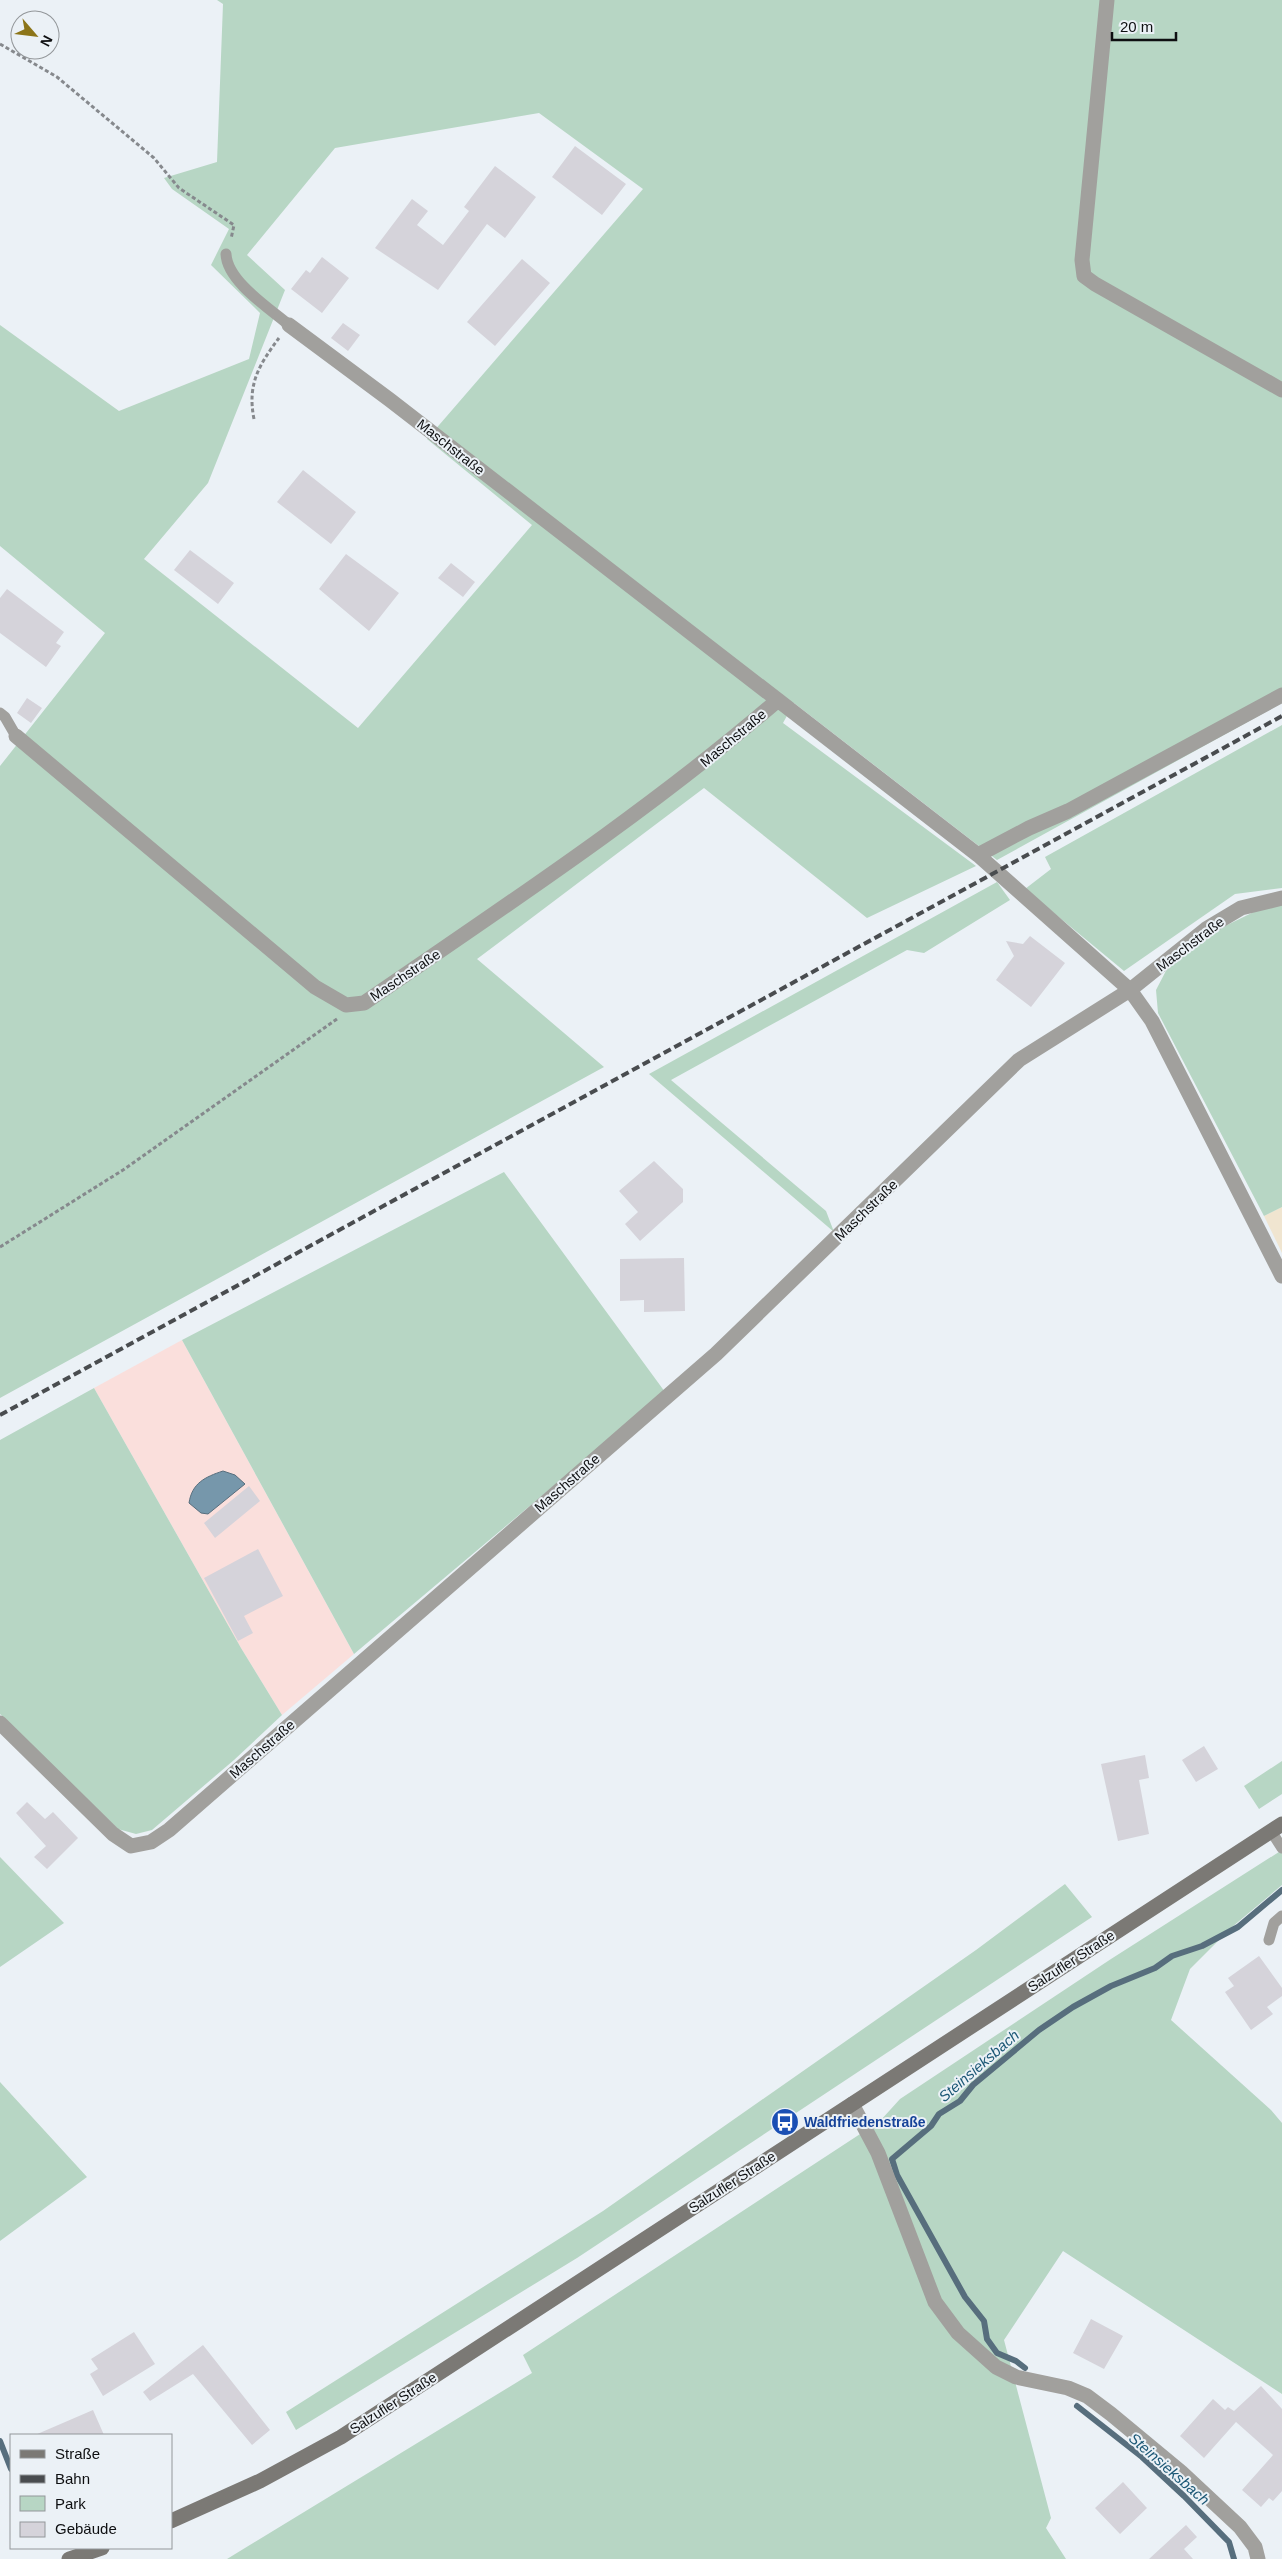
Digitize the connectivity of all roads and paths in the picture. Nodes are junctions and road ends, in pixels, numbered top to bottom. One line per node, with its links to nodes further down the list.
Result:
1 (1107, 0): 5 (street)
2 (0, 44): 3 (path)
3 (226, 254): 4 (lane)
4 (289, 325): 6 (path); 8 (street, Maschstraße)
5 (1282, 390)
6 (254, 419)
7 (1282, 695): 11 (street)
8 (778, 700): 11 (street, Maschstraße); 14 (street, Maschstraße)
9 (0, 713): 10 (lane)
10 (16, 736): 14 (street)
11 (978, 855): 13 (street, Maschstraße)
12 (1282, 898): 13 (street, Maschstraße)
13 (1130, 990): 16 (street, Maschstraße); 17 (street, Maschstraße)
14 (346, 1005): 15 (path)
15 (0, 1246)
16 (1282, 1276)
17 (0, 1723)
18 (1276, 1828): 19 (lane); 22 (main road, Salzufler Straße)
19 (1282, 1848)
20 (1282, 1916): 21 (lane)
21 (1269, 1940)
22 (852, 2104): 23 (main road, Salzufler Straße); 26 (street)
23 (172, 2521)
24 (99, 2549): 25 (main road)
25 (69, 2559)
26 (1258, 2559)

